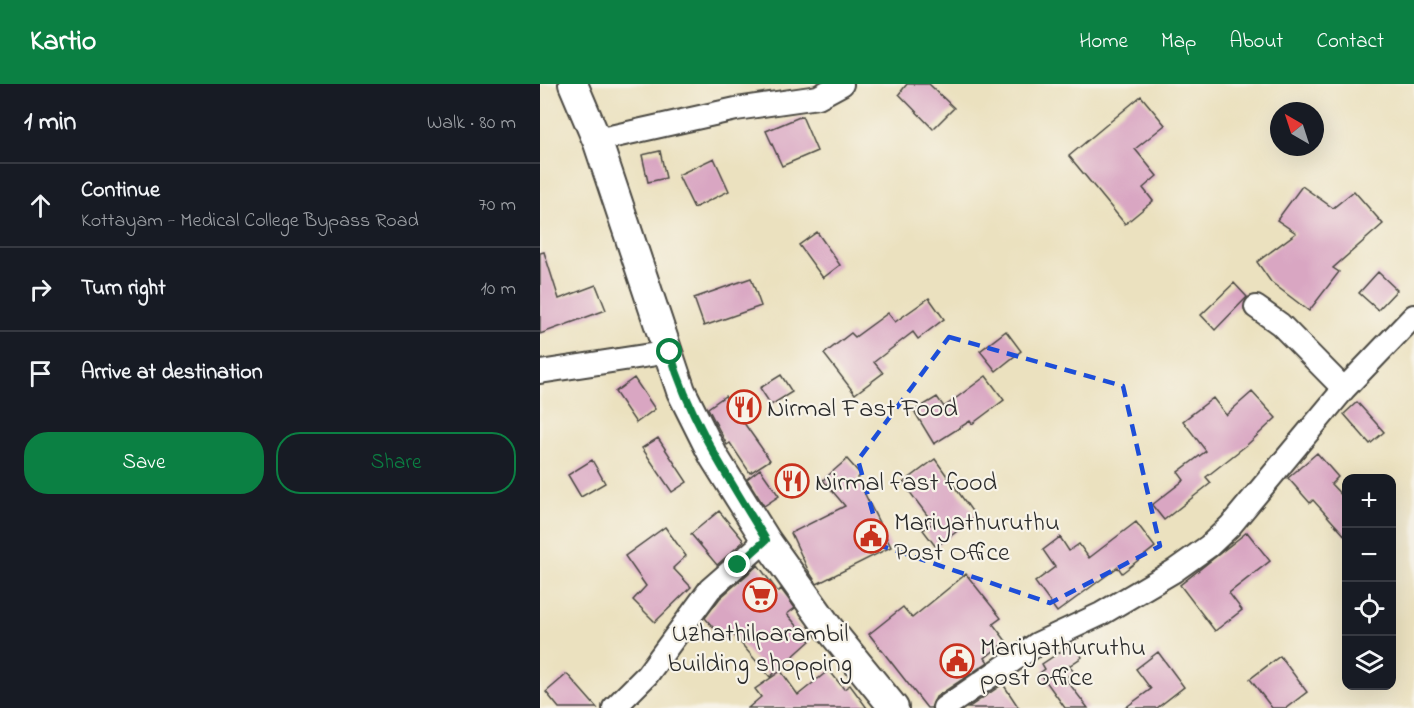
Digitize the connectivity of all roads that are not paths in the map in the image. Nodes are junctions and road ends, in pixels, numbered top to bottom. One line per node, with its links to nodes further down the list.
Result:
1 (573, 84): 3 (main road)
2 (842, 84): 3 (street)
3 (597, 140): 6 (main road)
4 (1256, 307): 8 (street)
5 (1414, 316): 8 (street)
6 (670, 352): 7 (street); 9 (main road)
7 (540, 372)
8 (1344, 389): 12 (street)
9 (766, 540): 10 (street); 11 (main road)
10 (614, 708)
11 (894, 708)
12 (944, 708)

